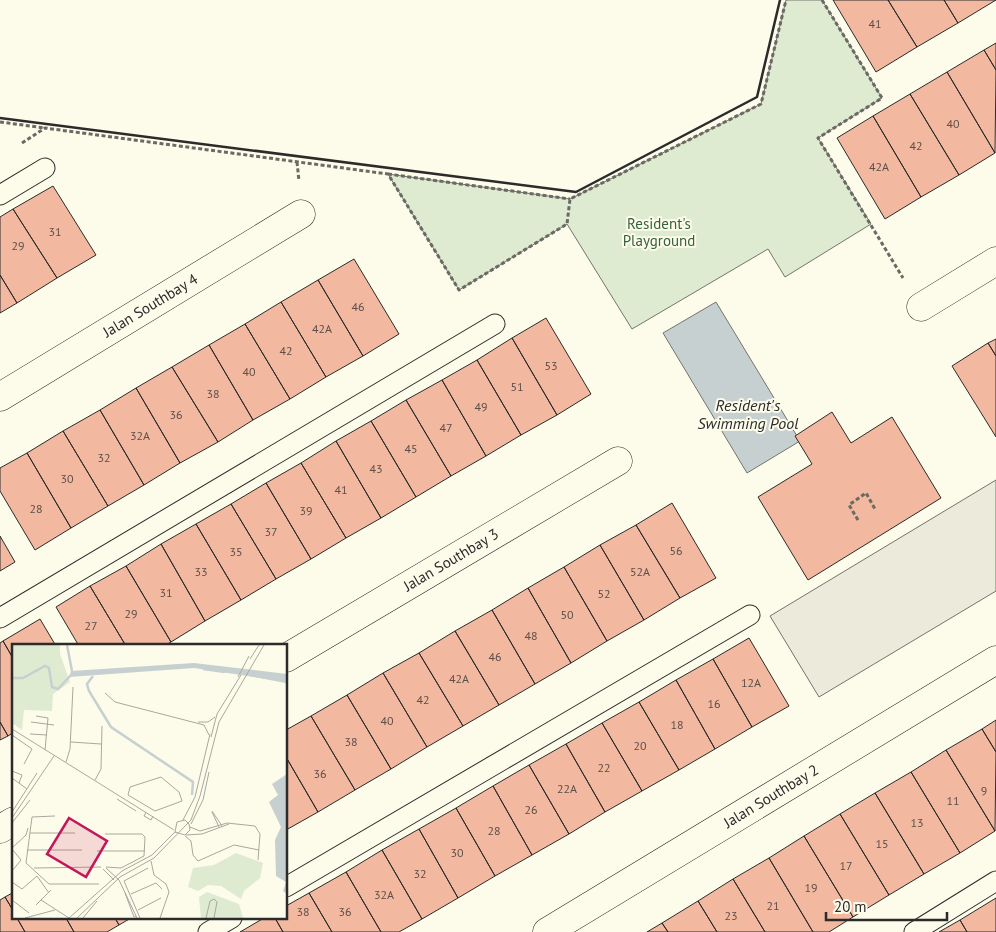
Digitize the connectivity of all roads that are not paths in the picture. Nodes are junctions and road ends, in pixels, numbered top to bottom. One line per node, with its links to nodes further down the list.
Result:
1 (45, 168): 2 (lane)
2 (0, 195)
3 (302, 214): 7 (street, Jalan Southbay 4)
4 (996, 261): 5 (street)
5 (921, 307)
6 (495, 324): 10 (lane)
7 (0, 397)
8 (618, 460): 11 (street, Jalan Southbay 3)
9 (750, 615): 16 (lane)
10 (0, 618)
11 (288, 657)
12 (996, 660): 19 (street, Jalan Southbay 2)
13 (12, 822): 14 (street)
14 (0, 829)
15 (996, 882): 20 (lane)
16 (288, 886)
17 (229, 920): 18 (lane)
18 (208, 932)
19 (547, 932)
20 (914, 932)

